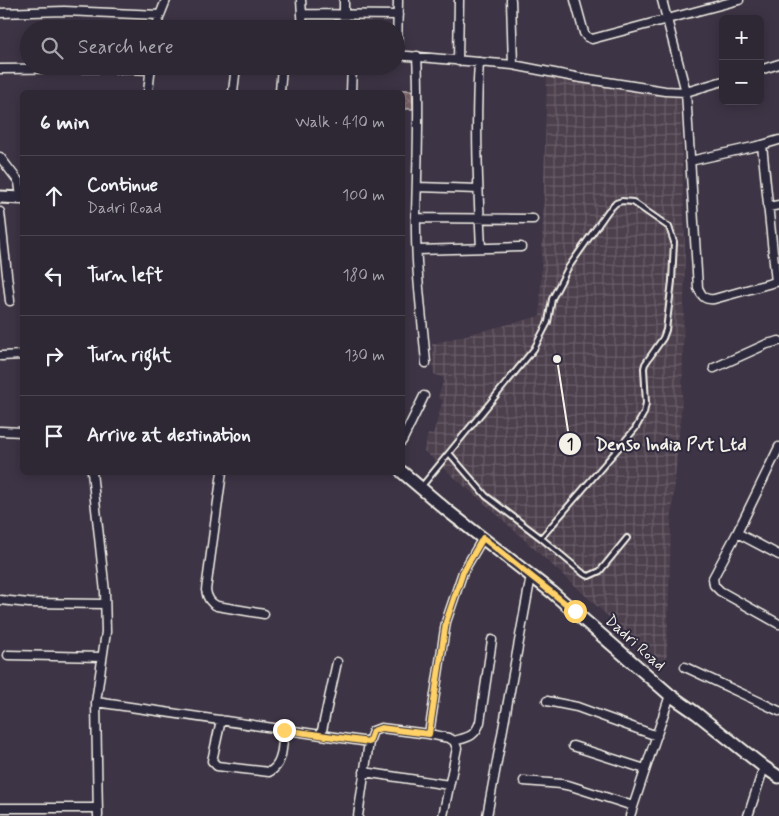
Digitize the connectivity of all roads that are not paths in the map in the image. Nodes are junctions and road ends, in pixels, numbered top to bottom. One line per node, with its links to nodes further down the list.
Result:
1 (166, 0): 13 (street)
2 (301, 0): 11 (street)
3 (344, 0): 12 (street)
4 (398, 0): 14 (street)
5 (459, 0): 22 (street)
6 (511, 0): 25 (street)
7 (662, 0): 15 (street)
8 (739, 0): 15 (street)
9 (578, 1): 15 (street)
10 (0, 13): 13 (street)
11 (302, 14): 12 (street); 17 (street)
12 (344, 14): 14 (street); 18 (street)
13 (160, 15): 16 (street)
14 (398, 15): 19 (street)
15 (667, 19): 38 (street)
16 (159, 20)
17 (302, 20)
18 (344, 20)
19 (398, 20)
20 (405, 55): 21 (street)
21 (417, 56): 22 (street); 44 (street)
22 (458, 61): 23 (street)
23 (479, 62): 25 (street); 45 (street)
24 (779, 64): 28 (street)
25 (513, 65): 38 (street)
26 (0, 69): 27 (street)
27 (20, 69)
28 (764, 69)
29 (150, 75): 34 (street)
30 (235, 75): 35 (street)
31 (281, 75): 36 (street)
32 (352, 75): 37 (street)
33 (719, 82): 38 (street)
34 (148, 90)
35 (233, 90)
36 (280, 90)
37 (352, 90)
38 (686, 92): 42 (street)
39 (779, 140): 40 (street)
40 (762, 145): 42 (street); 49 (street)
41 (0, 157): 43 (street)
42 (690, 160): 57 (street)
43 (20, 187)
44 (418, 187): 45 (street); 51 (street)
45 (478, 189): 52 (street)
46 (0, 197): 47 (main road)
47 (20, 197)
48 (779, 205): 49 (street)
49 (768, 207): 57 (street)
50 (0, 212): 58 (street)
51 (416, 218): 52 (street); 56 (street)
52 (480, 219): 53 (street); 55 (street)
53 (533, 219)
54 (521, 247): 55 (street)
55 (482, 248): 56 (street)
56 (417, 250): 62 (street)
57 (777, 282)
58 (10, 301)
59 (779, 341): 63 (street)
60 (20, 354): 61 (street)
61 (1, 356)
62 (426, 363)
63 (714, 368)
64 (424, 396): 67 (street)
65 (0, 432): 66 (street)
66 (20, 432)
67 (405, 435)
68 (779, 447): 74 (street)
69 (449, 453): 73 (lane); 76 (lane); 76 (lane)
70 (405, 474): 73 (main road, Dadri Road)
71 (92, 475): 81 (street)
72 (222, 475): 82 (street)
73 (421, 487): 75 (main road, Dadri Road)
74 (737, 533): 78 (street); 83 (street)
75 (483, 538): 79 (main road, Dadri Road); 95 (street)
76 (541, 538): 77 (lane)
77 (627, 538)
78 (779, 555)
79 (531, 576): 89 (main road, Dadri Road); 112 (street)
80 (0, 600): 81 (street)
81 (105, 604): 86 (street)
82 (264, 614)
83 (779, 624)
84 (492, 640): 99 (street)
85 (8, 655): 86 (street)
86 (102, 657): 91 (street)
87 (337, 662): 96 (street)
88 (686, 667): 92 (street)
89 (670, 695): 97 (street); 101 (main road, Dadri Road)
90 (548, 701): 97 (street)
91 (96, 702): 93 (street); 109 (street)
92 (779, 711)
93 (221, 720): 94 (street); 94 (street)
94 (284, 730): 96 (street)
95 (429, 734): 98 (street); 99 (street)
96 (321, 735): 98 (street)
97 (657, 736): 102 (street)
98 (369, 742): 103 (street)
99 (454, 742): 106 (street)
100 (573, 746): 102 (street)
101 (764, 767): 104 (main road, Dadri Road); 114 (street)
102 (645, 769): 107 (street)
103 (364, 772): 106 (street); 110 (street)
104 (779, 777)
105 (524, 781): 107 (street)
106 (449, 785): 111 (street)
107 (632, 806): 113 (street)
108 (0, 808): 109 (street)
109 (98, 812)
110 (358, 816)
111 (443, 816)
112 (487, 816)
113 (630, 816)
114 (748, 816)

